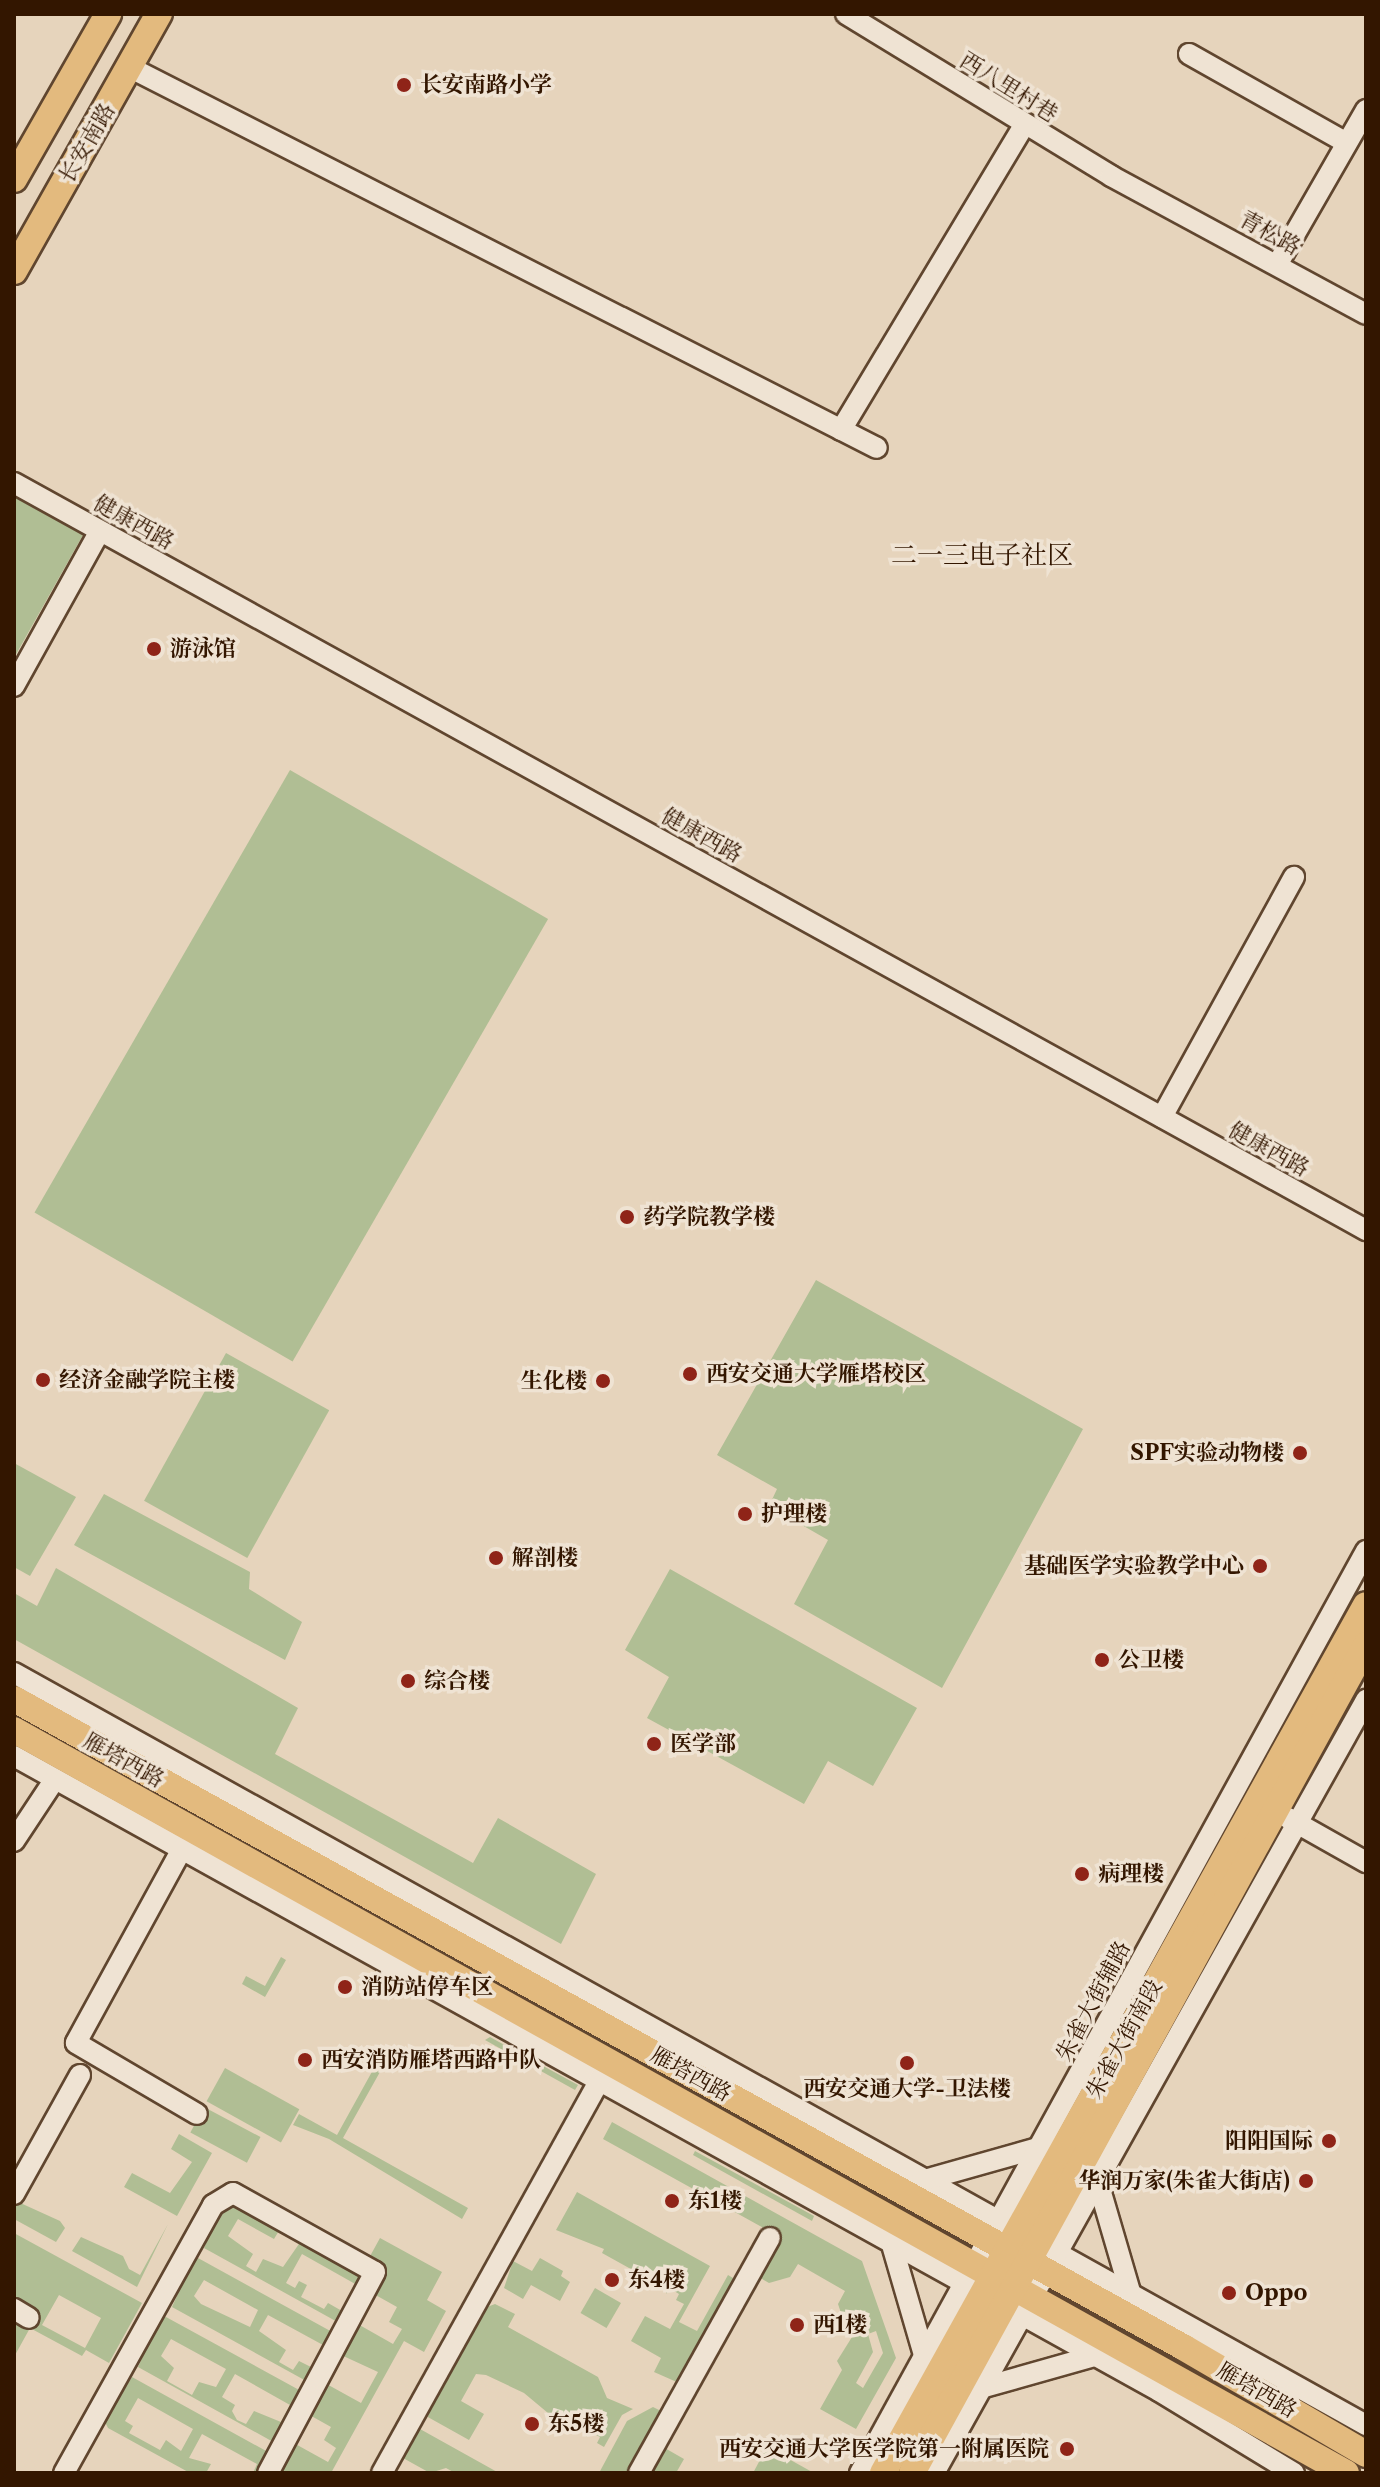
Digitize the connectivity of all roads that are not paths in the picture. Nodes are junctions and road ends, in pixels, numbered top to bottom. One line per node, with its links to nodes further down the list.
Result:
1 (108, 14): 9 (main road, 长安南路)
2 (159, 14): 5 (main road, 长安南路)
3 (846, 14): 7 (street, 西八里村巷)
4 (1189, 54): 8 (street)
5 (129, 67): 12 (main road, 长安南路); 14 (street)
6 (1366, 110): 8 (street)
7 (1024, 126): 10 (street, 西八里村巷); 14 (street)
8 (1347, 143): 11 (street)
9 (14, 179)
10 (1151, 195): 11 (street, 青松路)
11 (1277, 265): 13 (street, 青松路)
12 (14, 271)
13 (1366, 314)
14 (841, 430): 15 (street)
15 (877, 448)
16 (14, 483): 17 (street, 健康西路)
17 (100, 531): 18 (street); 20 (street, 健康西路)
18 (14, 686)
19 (1294, 877): 20 (street)
20 (1162, 1117): 21 (street, 健康西路)
21 (1366, 1230)
22 (1366, 1551): 40 (street, 朱雀大街辅路)
23 (1366, 1605): 39 (main road, 朱雀大街南段)
24 (1366, 1645): 31 (main road, 朱雀大街南段)
25 (14, 1673): 41 (street)
26 (14, 1699): 43 (main road, 雁塔西路)
27 (1366, 1700): 32 (street, 朱雀大街辅路)
28 (14, 1730): 36 (main road, 雁塔西路)
29 (14, 1756): 30 (street)
30 (55, 1779): 33 (street); 34 (street)
31 (1274, 1811): 32 (street); 39 (main road, 朱雀大街南段)
32 (1298, 1823): 35 (street); 42 (street, 朱雀大街辅路)
33 (14, 1841)
34 (182, 1849): 36 (street); 38 (street)
35 (1366, 1862)
36 (605, 2070): 45 (main road, 雁塔西路); 47 (street); 61 (street)
37 (80, 2075): 44 (street)
38 (197, 2114)
39 (1078, 2146): 40 (street); 42 (street); 48 (main road, 朱雀大街南段)
40 (1041, 2147): 41 (street); 48 (street, 朱雀大街辅路)
41 (928, 2179): 43 (street); 48 (street)
42 (1097, 2179): 48 (street, 朱雀大街辅路); 50 (street)
43 (897, 2188): 48 (main road, 雁塔西路)
44 (14, 2194)
45 (883, 2211): 47 (street); 49 (main road, 雁塔西路)
46 (770, 2238): 62 (street)
47 (891, 2242): 49 (street); 54 (street)
48 (1023, 2245): 49 (main road, 朱雀大街南段); 49 (street, 朱雀大街辅路); 50 (street); 51 (main road, 雁塔西路)
49 (999, 2289): 52 (main road, 雁塔西路); 53 (street); 54 (street, 朱雀大街辅路); 55 (street, 朱雀大街辅路); 56 (main road, 朱雀大街南段)
50 (1130, 2291): 51 (street); 57 (street)
51 (1139, 2322): 58 (main road, 雁塔西路)
52 (1127, 2347): 53 (street); 68 (main road, 雁塔西路)
53 (1096, 2356): 55 (street); 67 (street)
54 (925, 2357): 56 (street); 63 (street, 朱雀大街辅路)
55 (981, 2388): 56 (street); 66 (street, 朱雀大街辅路)
56 (943, 2390): 64 (main road, 朱雀大街南段); 65 (main road, 朱雀大街南段)
57 (1366, 2425)
58 (1366, 2454)
59 (64, 2473): 60 (street)
60 (268, 2473)
61 (382, 2473)
62 (639, 2473)
63 (860, 2473)
64 (883, 2473)
65 (912, 2473)
66 (934, 2473)
67 (1294, 2473)
68 (1346, 2473)

